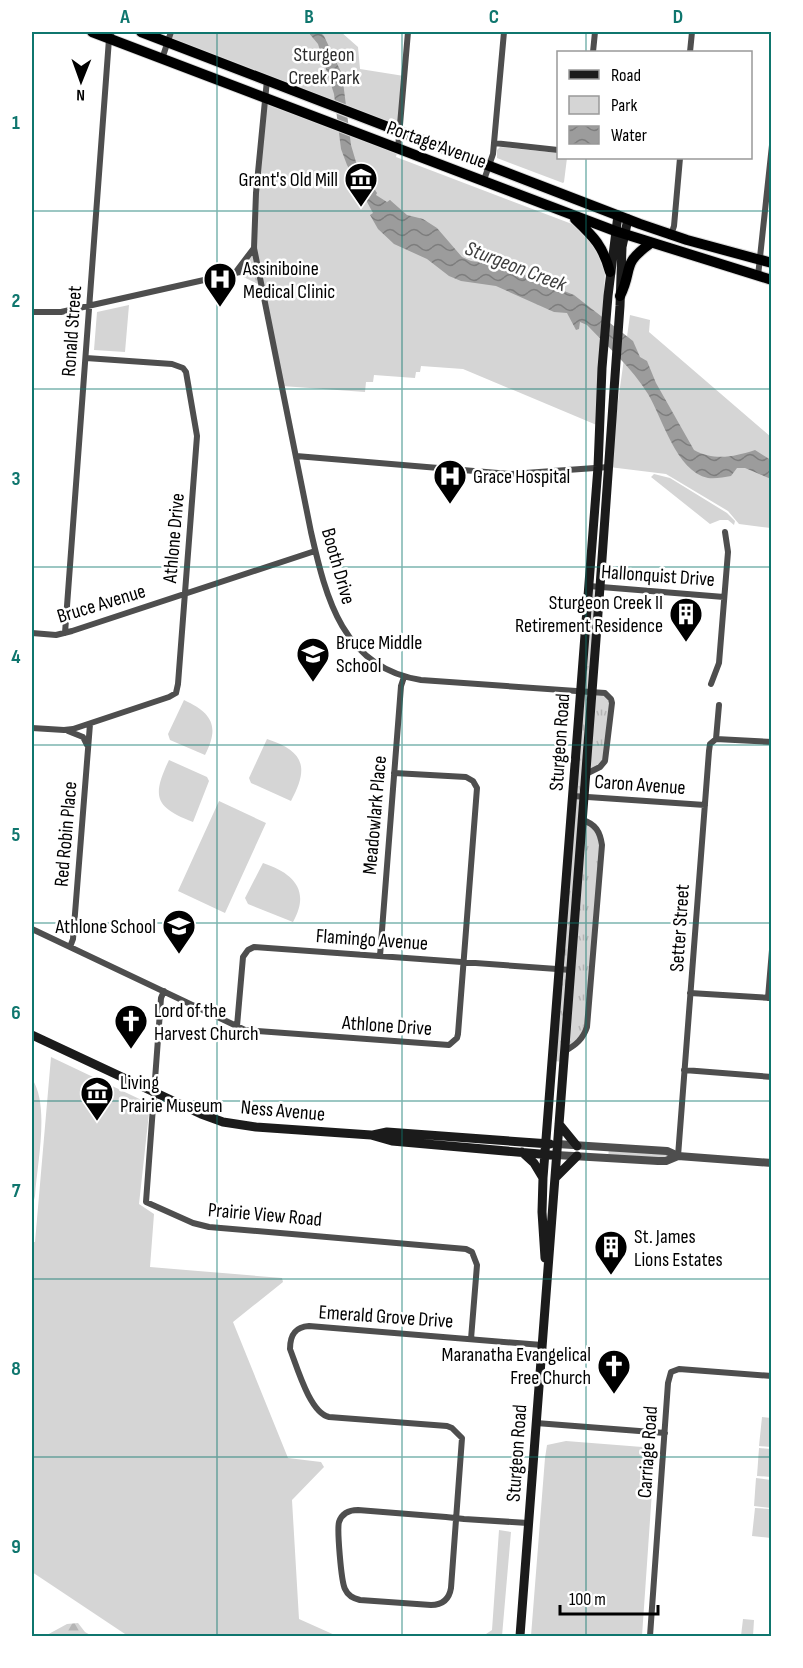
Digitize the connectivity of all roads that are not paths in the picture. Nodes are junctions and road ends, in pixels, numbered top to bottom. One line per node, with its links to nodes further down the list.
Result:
1 (92, 32): 7 (highway, Portage Avenue)
2 (141, 32): 8 (highway, Portage Avenue)
3 (408, 32): 14 (street)
4 (504, 32): 15 (street)
5 (595, 32): 9 (street)
6 (692, 32): 10 (street)
7 (111, 35): 11 (highway, Portage Avenue); 35 (street, Ronald Street)
8 (170, 37): 11 (street); 12 (highway, Portage Avenue)
9 (593, 51)
10 (690, 51)
11 (162, 58): 13 (highway, Portage Avenue)
12 (267, 80): 13 (street, Booth Drive); 14 (highway, Portage Avenue)
13 (265, 97): 17 (highway, Portage Avenue); 27 (street, Booth Drive)
14 (399, 130): 17 (street); 20 (highway, Portage Avenue)
15 (494, 144): 18 (street); 20 (street)
16 (771, 145): 28 (street)
17 (398, 148): 21 (highway, Portage Avenue)
18 (557, 150)
19 (680, 159): 25 (street)
20 (489, 165): 21 (street); 23 (highway, Portage Avenue)
21 (484, 180): 22 (highway, Portage Avenue)
22 (568, 212): 24 (highway, Portage Avenue); 30 (highway)
23 (623, 217): 24 (main road, Sturgeon Road); 25 (highway, Portage Avenue)
24 (620, 233): 26 (highway, Portage Avenue); 30 (main road, Sturgeon Road); 34 (main road, Sturgeon Road)
25 (671, 235): 28 (highway, Portage Avenue)
26 (651, 243): 32 (highway, Portage Avenue); 34 (highway)
27 (254, 248): 29 (street, Booth Drive); 31 (street)
28 (766, 262): 32 (street)
29 (258, 268): 31 (street); 38 (street, Booth Drive)
30 (610, 272): 39 (main road, Sturgeon Road)
31 (235, 273): 35 (street)
32 (758, 276): 33 (highway, Portage Avenue)
33 (771, 280)
34 (620, 301): 40 (main road, Sturgeon Road)
35 (90, 304): 36 (street); 37 (street, Ronald Street)
36 (32, 312)
37 (86, 358): 45 (street, Athlone Drive); 48 (street, Ronald Street)
38 (296, 456): 39 (street); 42 (street, Booth Drive)
39 (598, 467): 40 (street); 43 (main road, Sturgeon Road)
40 (609, 467): 44 (main road, Sturgeon Road)
41 (725, 532): 46 (street)
42 (315, 551): 45 (street, Bruce Avenue); 49 (street, Booth Drive)
43 (589, 586): 44 (street, Hallonquist Drive); 51 (main road, Sturgeon Road)
44 (600, 587): 46 (street, Hallonquist Drive); 52 (main road, Sturgeon Road)
45 (185, 594): 48 (street, Bruce Avenue); 54 (street, Athlone Drive)
46 (724, 597): 50 (street)
47 (32, 633): 48 (street, Bruce Avenue)
48 (65, 633)
49 (404, 677): 51 (street, Booth Drive); 60 (street, Meadowlark Place)
50 (711, 684)
51 (581, 691): 52 (street, Booth Drive); 62 (main road, Sturgeon Road)
52 (592, 691): 61 (main road, Sturgeon Road); 61 (street, Sturgeon Road)
53 (718, 705): 57 (street, Setter Street)
54 (90, 724): 56 (street, Athlone Drive); 59 (street, Red Robin Place)
55 (32, 728): 56 (street, Athlone Drive)
56 (64, 730): 59 (street)
57 (716, 739): 58 (street); 64 (street, Setter Street)
58 (771, 742)
59 (88, 748): 67 (street, Red Robin Place)
60 (394, 772): 69 (street, Meadowlark Place); 70 (street, Athlone Drive)
61 (586, 774): 63 (main road, Sturgeon Road)
62 (573, 796): 63 (street, Caron Avenue); 71 (main road, Sturgeon Road)
63 (584, 796): 64 (street, Caron Avenue); 65 (main road, Sturgeon Road)
64 (705, 805): 74 (street, Setter Street)
65 (582, 820): 72 (main road, Sturgeon Road); 78 (street)
66 (32, 929): 67 (street, Athlone Drive)
67 (70, 947): 73 (street, Athlone Drive)
68 (771, 950): 75 (street)
69 (380, 956): 70 (street, Flamingo Avenue); 76 (street, Flamingo Avenue)
70 (463, 963): 71 (street, Flamingo Avenue); 76 (street, Athlone Drive)
71 (560, 969): 72 (street, Flamingo Avenue); 84 (main road, Sturgeon Road)
72 (571, 970): 78 (main road, Sturgeon Road)
73 (164, 991): 76 (street, Athlone Drive); 81 (street, Prairie View Road)
74 (690, 993): 75 (street); 79 (street, Setter Street)
75 (770, 998)
76 (237, 1026)
77 (32, 1035): 81 (main road, Ness Avenue)
78 (565, 1051): 82 (main road, Sturgeon Road)
79 (684, 1070): 80 (street); 89 (street, Setter Street)
80 (771, 1077)
81 (154, 1092): 83 (main road, Ness Avenue); 94 (street, Prairie View Road)
82 (559, 1124): 84 (main road, Sturgeon Road); 85 (main road)
83 (370, 1135): 84 (main road, Ness Avenue); 86 (main road, Ness Avenue)
84 (552, 1144): 85 (street, Ness Avenue); 87 (main road, Sturgeon Road); 88 (main road, Sturgeon Road)
85 (577, 1151): 88 (street, Ness Avenue); 89 (street, Ness Avenue); 92 (main road)
86 (522, 1152): 87 (main road, Ness Avenue); 91 (main road)
87 (546, 1154): 88 (main road, Ness Avenue); 91 (main road, Sturgeon Road)
88 (556, 1155): 92 (main road, Sturgeon Road)
89 (678, 1156): 90 (street, Ness Avenue)
90 (771, 1163)
91 (543, 1178): 93 (main road, Sturgeon Road)
92 (555, 1179): 93 (main road, Sturgeon Road)
93 (547, 1272): 95 (main road, Sturgeon Road)
94 (471, 1339): 95 (street, Emerald Grove Drive); 99 (street, Emerald Grove Drive)
95 (542, 1345): 97 (main road, Sturgeon Road)
96 (771, 1376): 98 (street, Carriage Road)
97 (536, 1424): 98 (street); 100 (main road, Sturgeon Road)
98 (665, 1433): 102 (street, Carriage Road)
99 (457, 1518): 99 (street); 100 (street)
100 (528, 1523): 101 (main road, Sturgeon Road)
101 (520, 1636)
102 (650, 1636)

